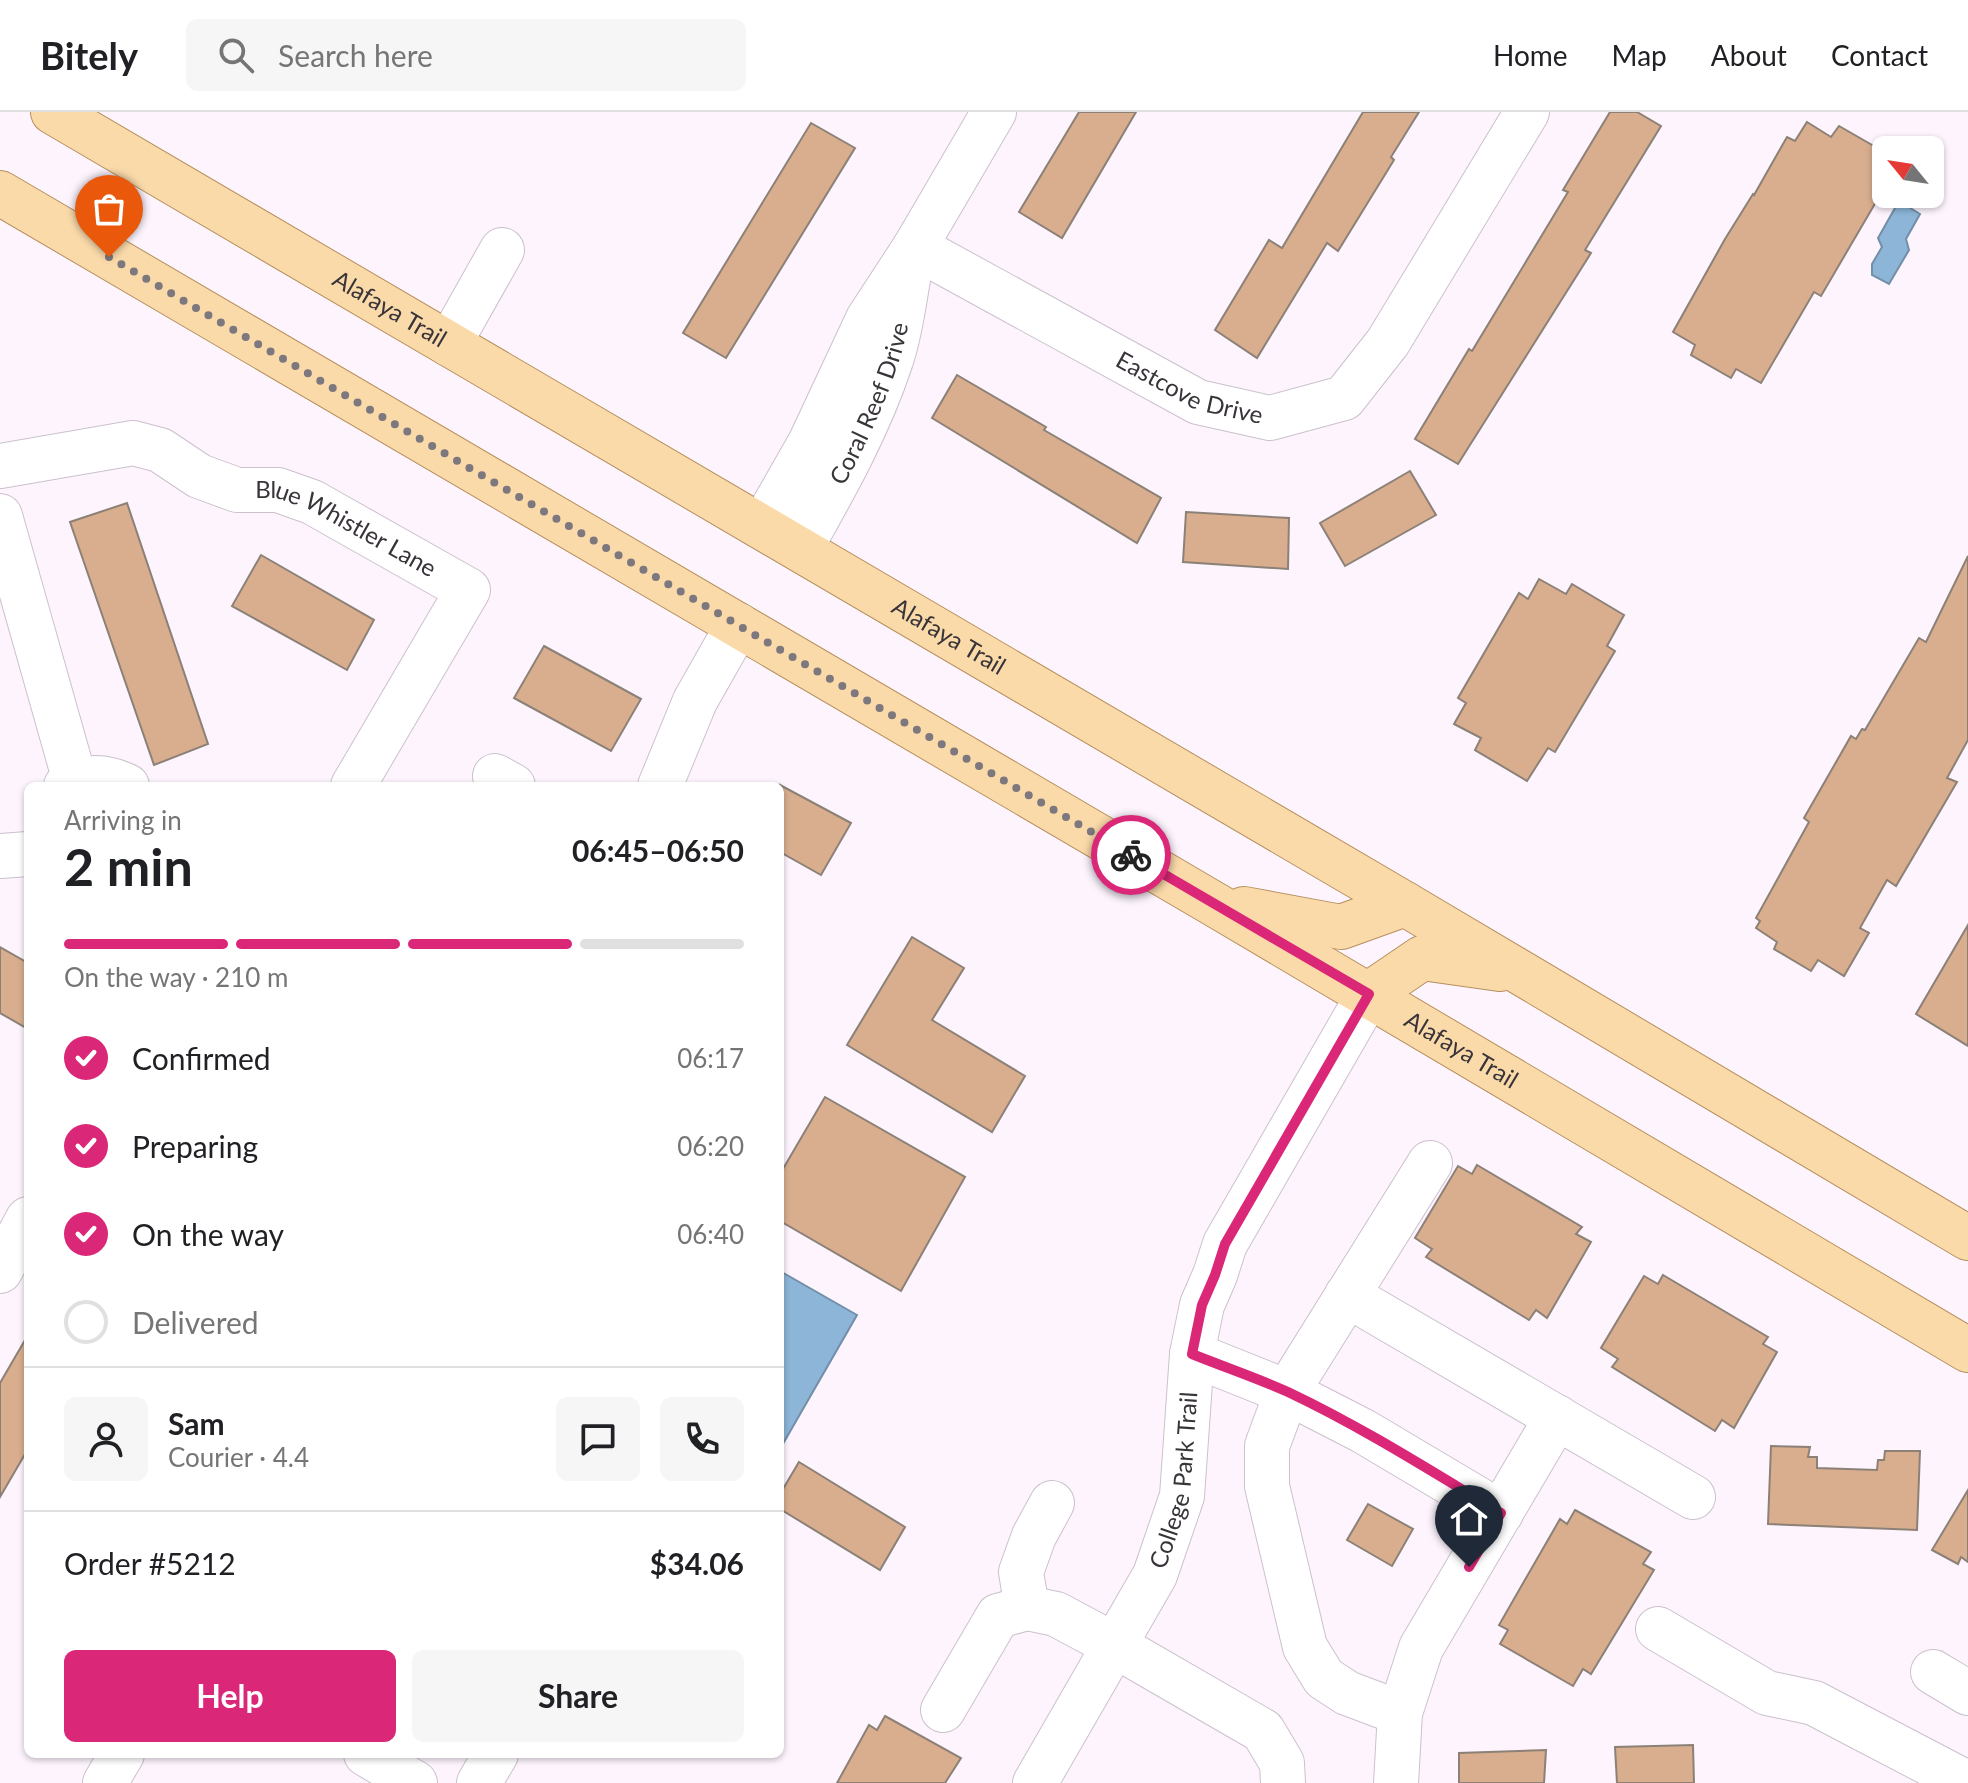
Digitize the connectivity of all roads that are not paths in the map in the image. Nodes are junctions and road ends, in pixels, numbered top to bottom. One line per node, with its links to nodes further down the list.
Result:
1 (53, 112): 7 (main road, Alafaya Trail)
2 (994, 112): 5 (street, Coral Reef Drive)
3 (1527, 112): 5 (street, Eastcove Drive)
4 (0, 193): 12 (main road, Alafaya Trail)
5 (915, 247): 10 (street, Coral Reef Drive); 11 (street, Coral Reef Drive)
6 (502, 250): 7 (street)
7 (449, 344): 10 (main road, Alafaya Trail)
8 (0, 466): 16 (street, Blue Whistler Lane)
9 (0, 516): 13 (street)
10 (762, 527): 11 (main road, Alafaya Trail)
11 (800, 549): 21 (main road, Alafaya Trail)
12 (738, 625): 17 (street); 20 (main road, Alafaya Trail)
13 (70, 782)
14 (78, 782): 15 (street)
15 (119, 782)
16 (355, 782)
17 (662, 782)
18 (24, 854): 19 (street)
19 (0, 856)
20 (1214, 904): 21 (main road); 23 (main road, Alafaya Trail)
21 (1405, 904): 22 (main road, Alafaya Trail)
22 (1518, 972): 23 (main road); 26 (main road, Alafaya Trail)
23 (1369, 994): 29 (main road, Alafaya Trail); 30 (street, College Park Trail)
24 (1430, 1163): 28 (street)
25 (24, 1226): 27 (street)
26 (1968, 1238)
27 (0, 1271)
28 (1347, 1295): 31 (street); 32 (street)
29 (1968, 1350)
30 (1192, 1354): 31 (street); 38 (street, College Park Trail)
31 (1287, 1392): 35 (street); 40 (street)
32 (1557, 1417): 33 (street); 35 (street)
33 (1693, 1497)
34 (1052, 1503): 36 (street)
35 (1501, 1513): 40 (street)
36 (1027, 1608): 38 (street); 39 (street)
37 (1658, 1629): 50 (street)
38 (1114, 1645): 47 (street, College Park Trail); 48 (street)
39 (943, 1710)
40 (1400, 1713): 49 (street)
41 (120, 1758): 44 (street)
42 (373, 1758): 45 (street)
43 (494, 1758): 46 (street)
44 (105, 1783)
45 (415, 1783)
46 (479, 1783)
47 (1035, 1783)
48 (1283, 1783)
49 (1396, 1783)
50 (1967, 1783)

